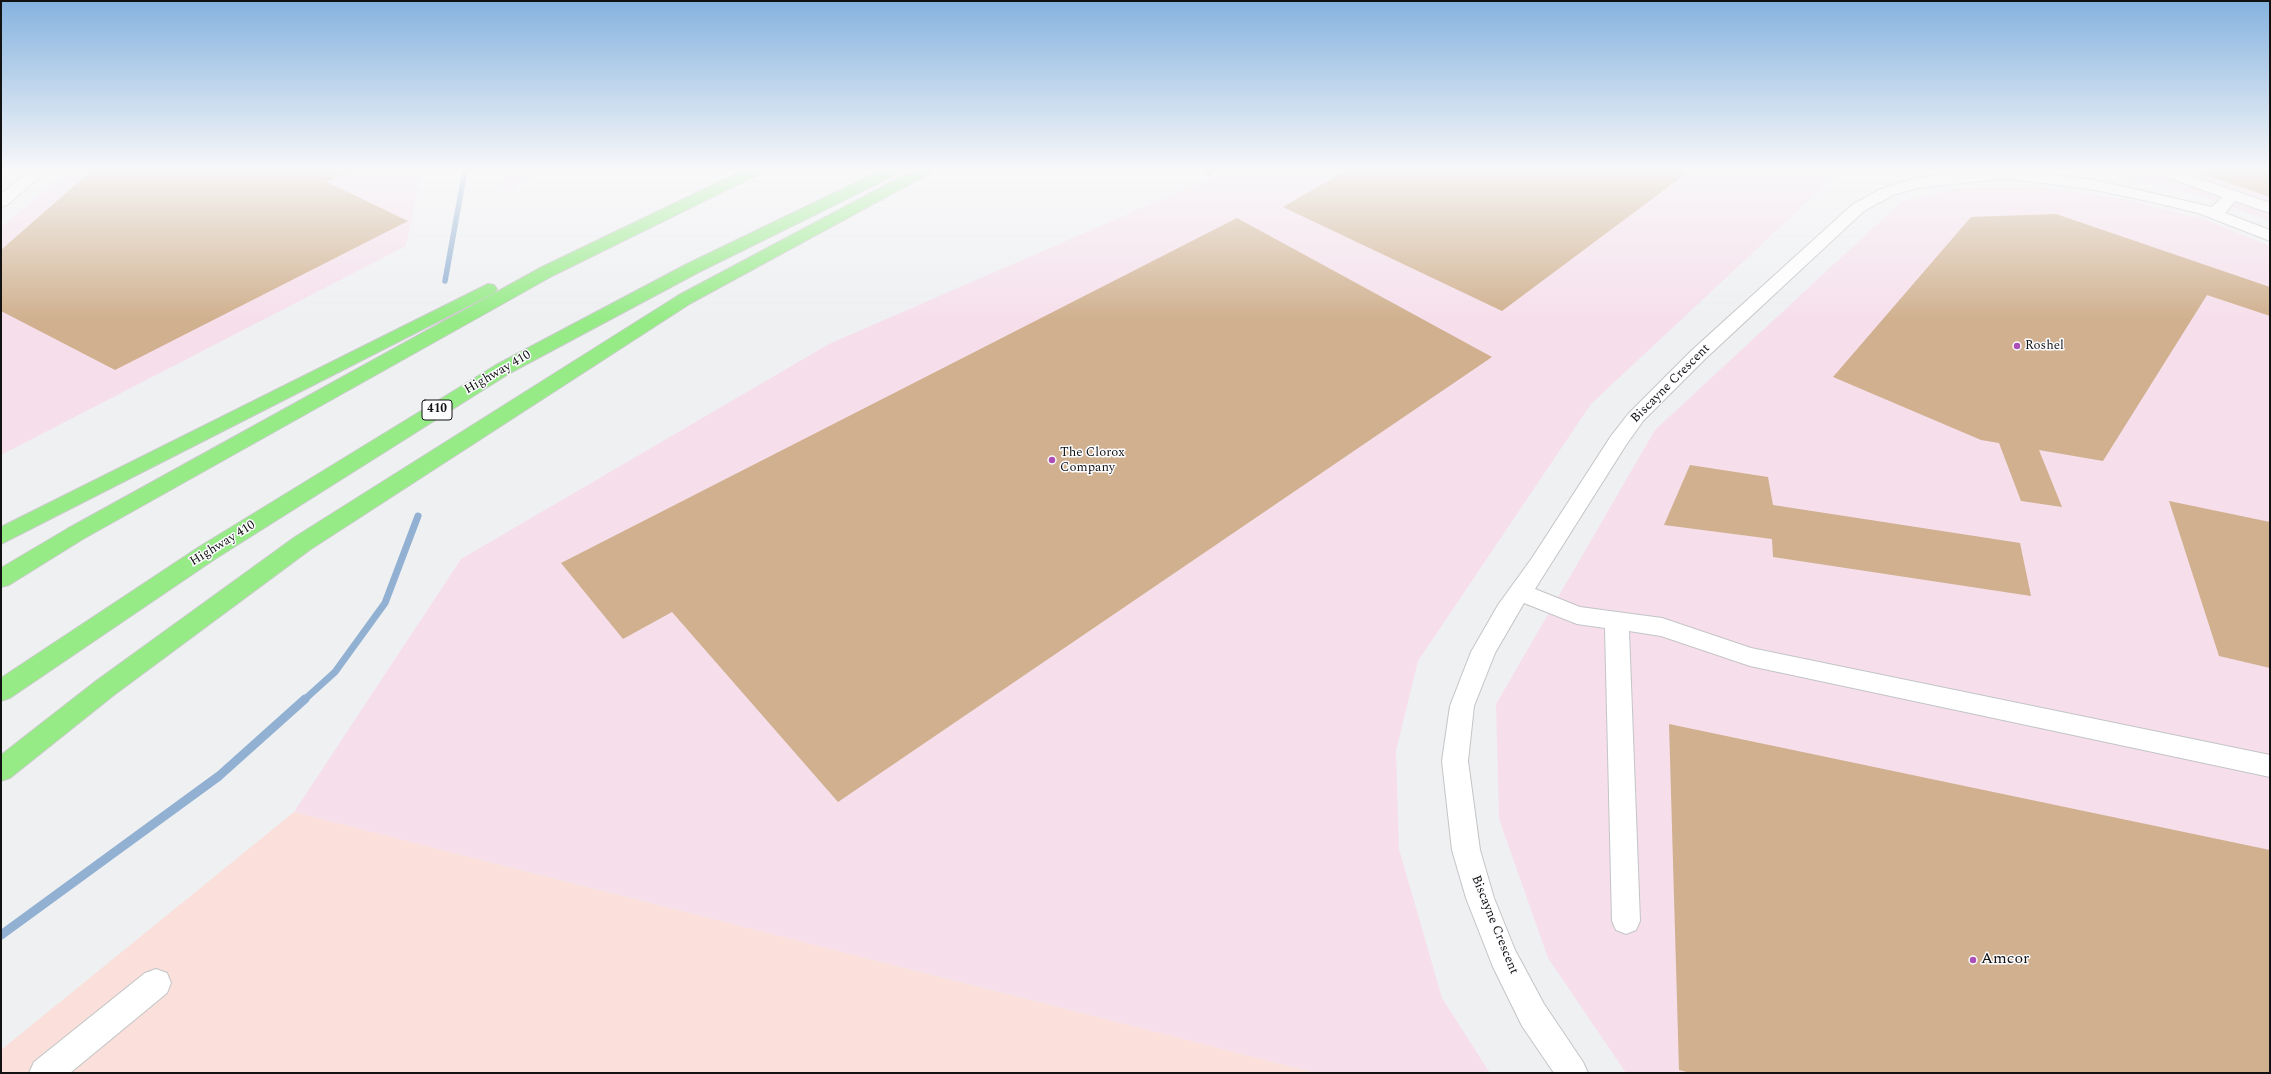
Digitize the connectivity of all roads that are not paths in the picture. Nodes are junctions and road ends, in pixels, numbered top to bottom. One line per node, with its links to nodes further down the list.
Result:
1 (653, 220): 7 (highway)
2 (792, 220): 12 (highway, Highway 410 / 410)
3 (832, 220): 14 (highway)
4 (1845, 220): 10 (street, Biscayne Crescent)
5 (2230, 220): 6 (street, Biscayne Crescent)
6 (2270, 236)
7 (548, 271): 8 (highway); 9 (highway)
8 (1, 536)
9 (1, 579)
10 (1520, 592): 11 (street); 18 (street, Biscayne Crescent)
11 (1617, 621): 13 (street); 15 (street)
12 (1, 691)
13 (2270, 766)
14 (1, 770)
15 (1626, 921)
16 (156, 983): 17 (street)
17 (45, 1073)
18 (1572, 1073)

